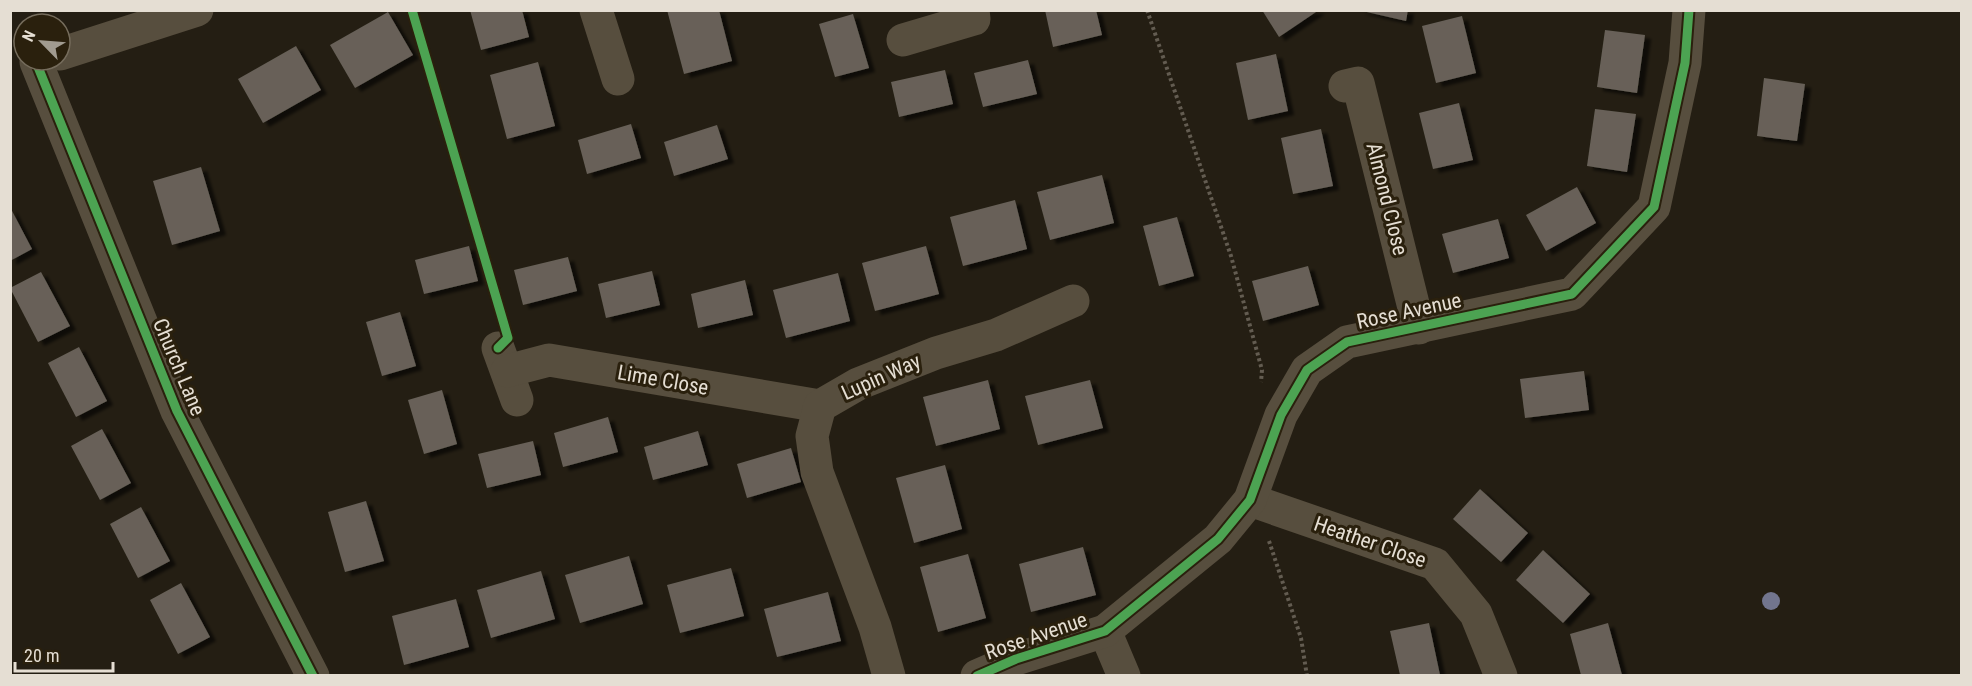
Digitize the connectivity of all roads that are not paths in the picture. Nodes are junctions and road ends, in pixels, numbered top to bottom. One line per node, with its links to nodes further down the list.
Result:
1 (197, 10): 6 (street)
2 (596, 10): 8 (street)
3 (972, 10): 5 (street)
4 (1689, 10): 11 (street, Rose Avenue)
5 (903, 40)
6 (72, 51)
7 (41, 72): 16 (street, Church Lane)
8 (618, 80)
9 (1357, 82): 11 (street, Almond Close)
10 (1073, 301): 13 (street, Lupin Way)
11 (1419, 328): 14 (street, Rose Avenue)
12 (507, 373): 13 (street, Lime Close)
13 (820, 406): 17 (street, Lupin Way)
14 (1250, 500): 15 (street, Rose Avenue); 20 (street, Heather Close)
15 (1106, 631): 18 (street, Rose Avenue); 19 (street)
16 (313, 675)
17 (889, 675)
18 (977, 675)
19 (1124, 675)
20 (1501, 675)

